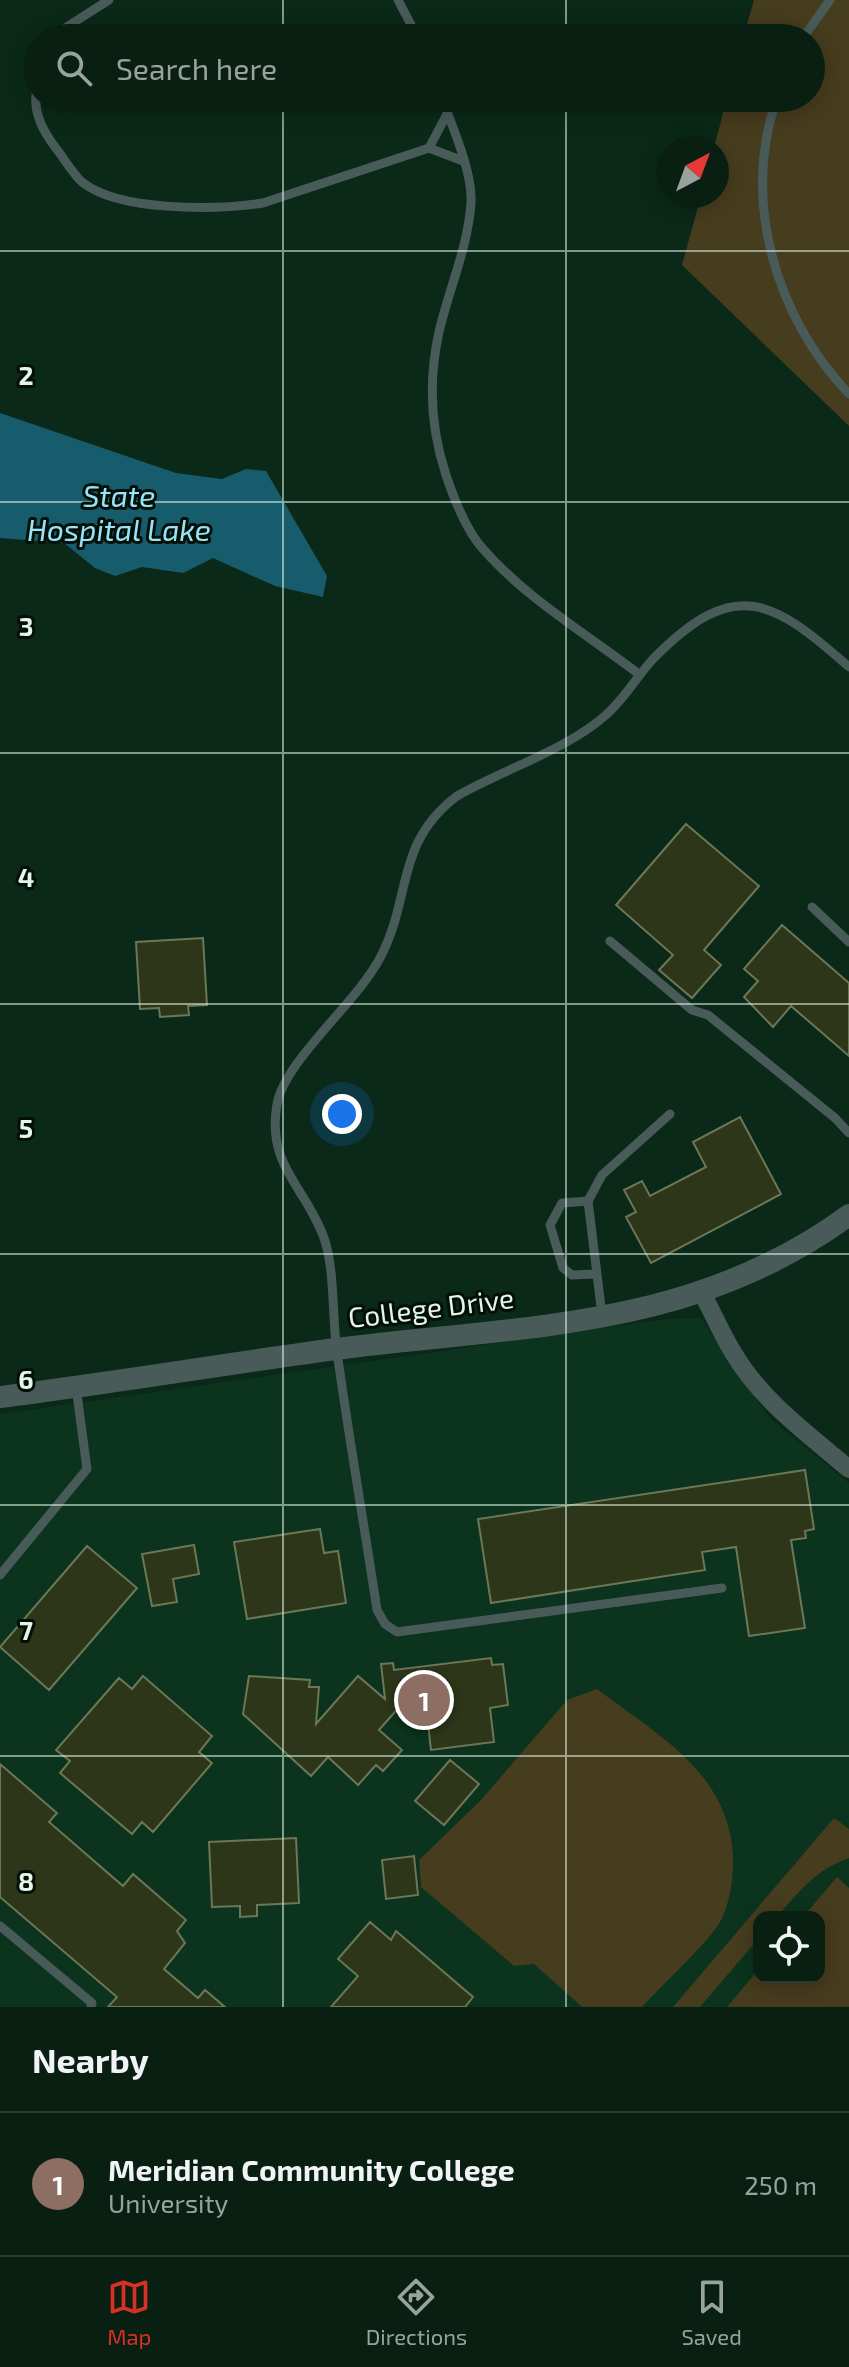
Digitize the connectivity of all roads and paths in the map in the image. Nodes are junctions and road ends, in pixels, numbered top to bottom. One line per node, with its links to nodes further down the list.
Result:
1 (109, 0): 4 (lane)
2 (398, 0): 5 (lane)
3 (830, 0): 6 (lane)
4 (71, 24)
5 (411, 24)
6 (813, 24)
7 (37, 112): 10 (lane)
8 (774, 112): 12 (lane)
9 (447, 114): 10 (lane); 11 (lane)
10 (429, 148): 11 (lane)
11 (463, 161): 14 (lane)
12 (849, 394)
13 (849, 667): 14 (lane)
14 (640, 675): 26 (lane)
15 (812, 907): 17 (lane)
16 (610, 941): 19 (lane)
17 (849, 942)
18 (670, 1114): 21 (lane)
19 (845, 1121): 20 (lane)
20 (849, 1133)
21 (588, 1201): 23 (lane); 23 (lane)
22 (849, 1215): 24 (street, College Drive)
23 (595, 1274): 25 (lane)
24 (702, 1293): 25 (street, College Drive); 29 (street)
25 (603, 1318): 26 (street, College Drive)
26 (337, 1349): 27 (street, College Drive); 31 (lane)
27 (76, 1387): 28 (street, College Drive); 30 (lane)
28 (0, 1397)
29 (849, 1469)
30 (0, 1575)
31 (722, 1588)
32 (0, 1926): 33 (lane)
33 (91, 2007)

